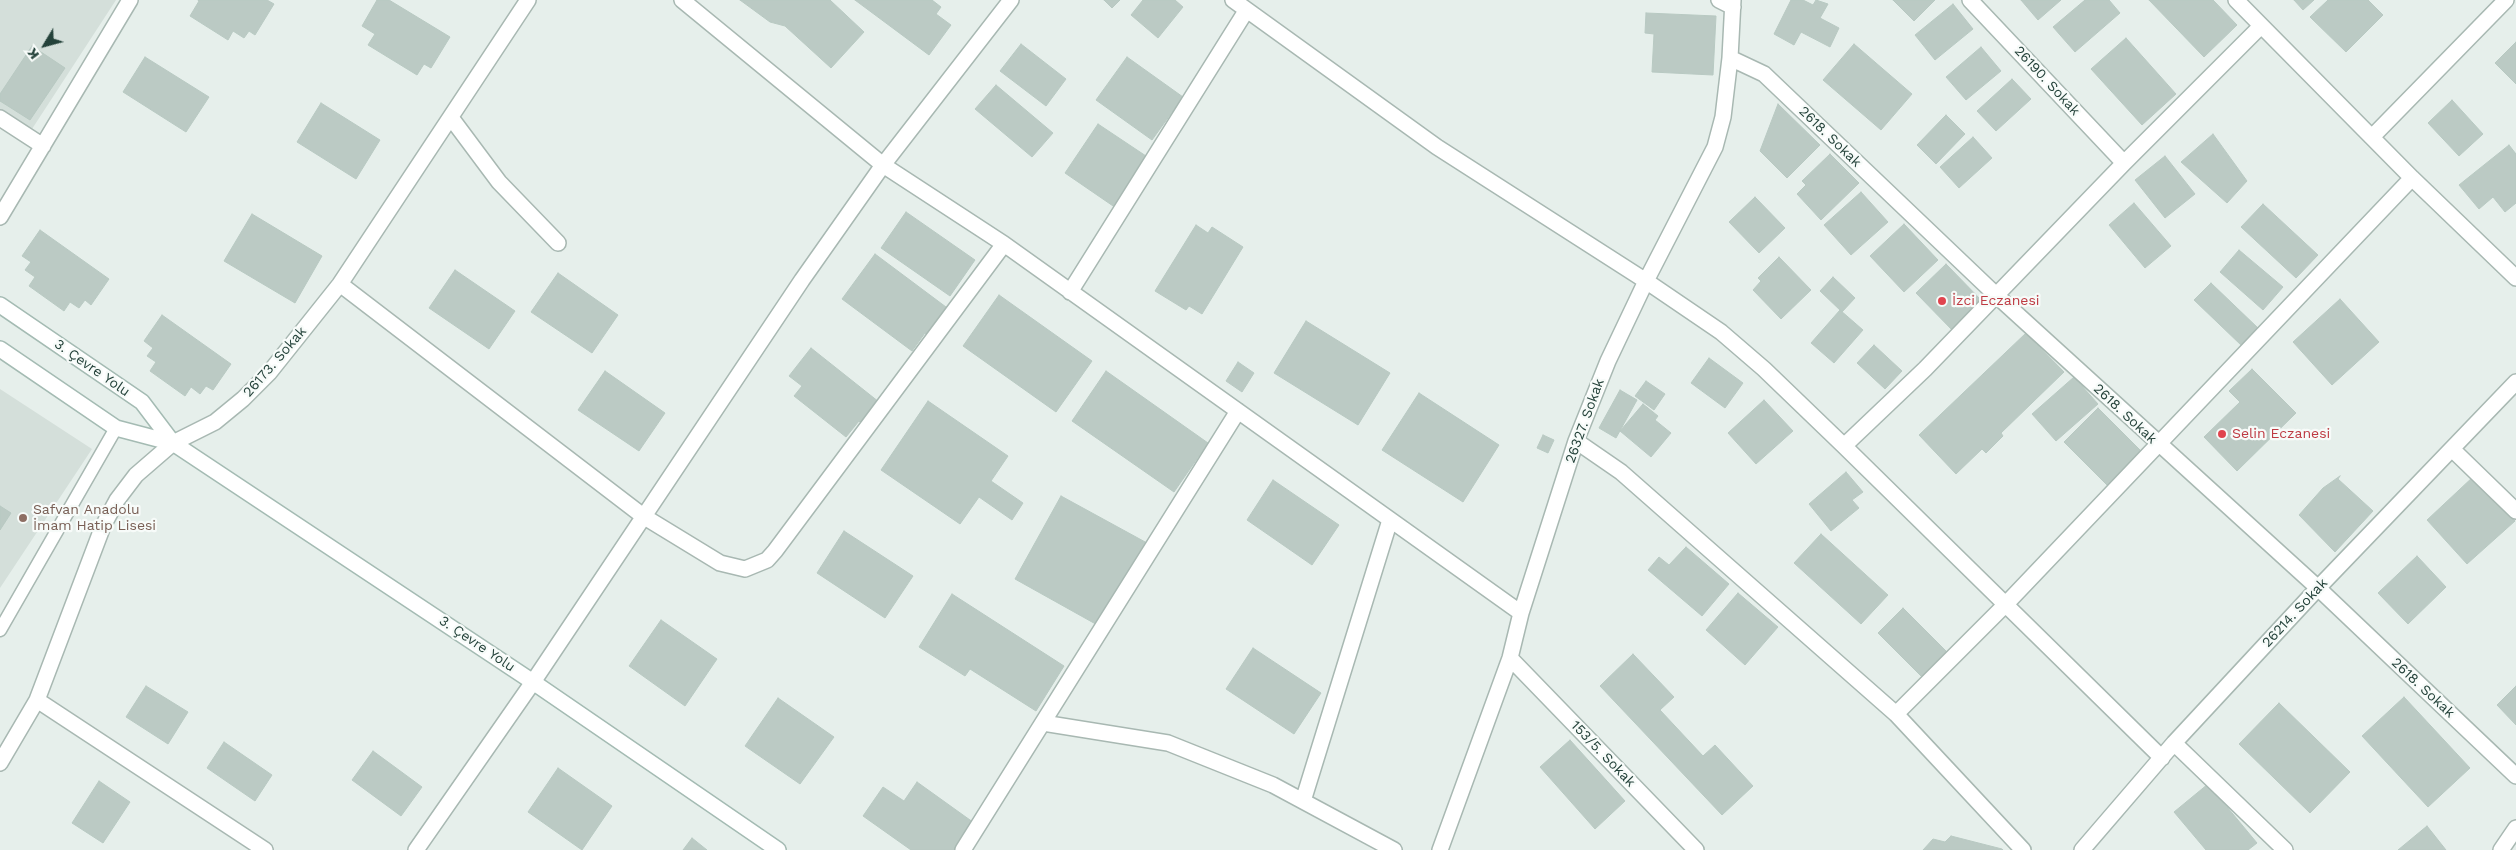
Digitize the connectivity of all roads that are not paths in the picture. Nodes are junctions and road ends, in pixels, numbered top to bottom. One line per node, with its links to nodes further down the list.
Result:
1 (130, 0): 18 (street)
2 (528, 0): 16 (street, 26173. Sokak)
3 (682, 0): 20 (street)
4 (1011, 0): 20 (street)
5 (1233, 0): 12 (street)
6 (1719, 0): 10 (street)
7 (1970, 0): 19 (street, 26190. Sokak)
8 (2236, 0): 13 (street)
9 (2506, 0): 11 (street); 17 (street)
10 (1733, 3): 14 (street, 26327. Sokak)
11 (2516, 10)
12 (1246, 11): 26 (street); 28 (street)
13 (2261, 26): 17 (street); 19 (street)
14 (1730, 58): 26 (street, 26327. Sokak); 29 (street, 2618. Sokak)
15 (0, 118): 18 (street)
16 (452, 119): 23 (street); 27 (street, 26173. Sokak)
17 (2372, 137): 21 (street)
18 (44, 146): 22 (street)
19 (2124, 162): 29 (street)
20 (884, 165): 24 (street); 41 (street)
21 (2412, 178): 25 (street); 37 (street)
22 (0, 217)
23 (558, 243)
24 (1004, 244): 28 (street); 41 (street)
25 (2516, 278)
26 (1646, 281): 35 (street, 26327. Sokak); 38 (street)
27 (340, 284): 36 (street, 26173. Sokak); 41 (street)
28 (1070, 292): 33 (street)
29 (1997, 296): 37 (street, 2618. Sokak); 38 (street)
30 (0, 304): 36 (street, 3. Çevre Yolu)
31 (0, 349): 34 (street, 3. Çevre Yolu)
32 (2516, 382): 39 (street, 26214. Sokak)
33 (1238, 412): 42 (street); 51 (street)
34 (116, 428): 36 (street, 3. Çevre Yolu); 46 (lane)
35 (1576, 441): 45 (street, 26327. Sokak); 50 (street)
36 (173, 443): 48 (street, 3. Çevre Yolu); 49 (street, 26173. Sokak)
37 (2158, 445): 43 (street, 2618. Sokak); 44 (street)
38 (1844, 446): 44 (street)
39 (2452, 449): 40 (street); 43 (street, 26214. Sokak)
40 (2516, 511)
41 (643, 516): 48 (street)
42 (1390, 520): 45 (street); 56 (street)
43 (2318, 588): 52 (street, 26214. Sokak); 55 (street, 2618. Sokak)
44 (2006, 604): 50 (street); 53 (street)
45 (1521, 613): 47 (street, 26327. Sokak)
46 (0, 630)
47 (1510, 658): 63 (street, 26327. Sokak); 64 (street, 153/5. Sokak)
48 (533, 682): 59 (street); 60 (street, 3. Çevre Yolu)
49 (37, 700): 54 (street, 26173. Sokak); 58 (street)
50 (1896, 714): 65 (street)
51 (1043, 723): 56 (street); 61 (street)
52 (2174, 743): 53 (street, 26214. Sokak); 67 (street)
53 (2162, 758): 66 (street, 26214. Sokak)
54 (0, 763)
55 (2516, 776)
56 (1303, 801): 62 (street)
57 (2516, 828): 68 (street)
58 (265, 850)
59 (416, 850)
60 (778, 850)
61 (963, 850)
62 (1394, 850)
63 (1440, 850)
64 (1696, 850)
65 (2023, 850)
66 (2082, 850)
67 (2286, 850)
68 (2500, 850)

